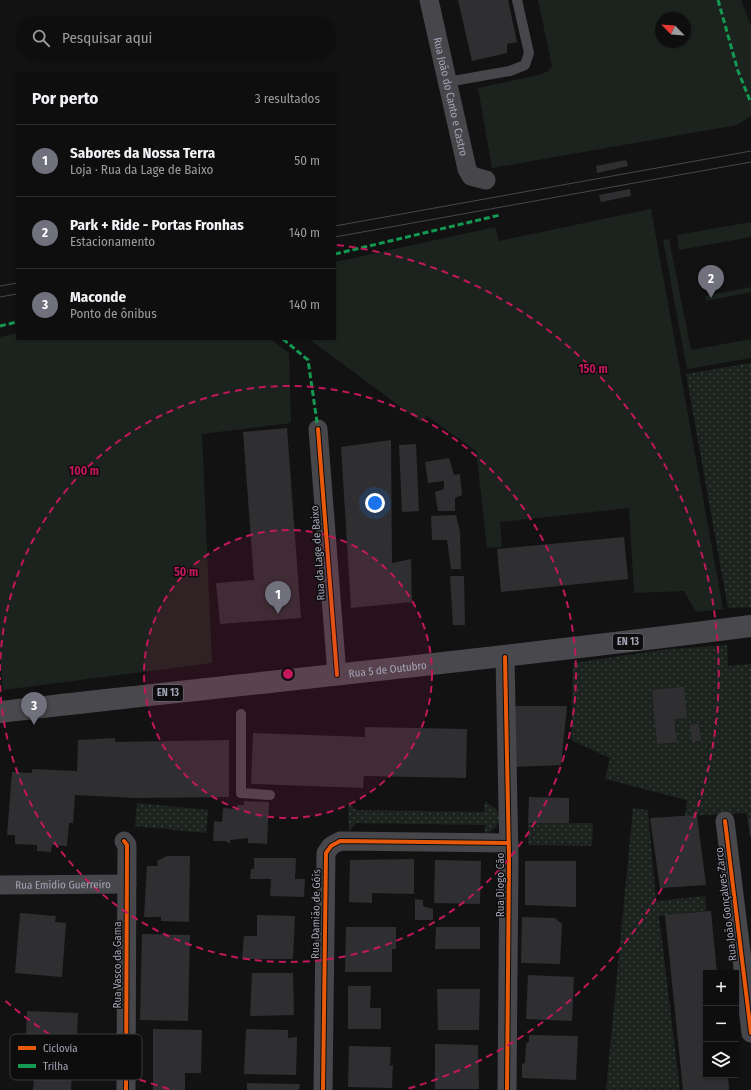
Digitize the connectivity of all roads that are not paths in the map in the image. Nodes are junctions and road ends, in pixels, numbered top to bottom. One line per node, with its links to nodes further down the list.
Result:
1 (429, 0): 3 (street, Rua João do Canto e Castro)
2 (517, 0): 3 (lane)
3 (447, 82): 4 (street, Rua João do Canto e Castro)
4 (486, 180)
5 (318, 429): 8 (street, Rua da Lage de Baixo)
6 (751, 626): 7 (main road, Rua 5 de Outubro / EN 13)
7 (505, 657): 8 (main road, Rua 5 de Outubro / EN 13); 14 (street, Rua Diogo Cão)
8 (337, 675): 9 (main road, Rua 5 de Outubro / EN 13)
9 (0, 712)
10 (241, 714): 11 (lane)
11 (270, 795)
12 (725, 821): 17 (street, Rua João Gonçalves Zarco)
13 (124, 841): 15 (street, Rua Vasco da Gama)
14 (509, 843): 21 (street, Rua Damião de Góis); 22 (street, Rua Diogo Cão)
15 (127, 884): 16 (street, Rua Emídio Guerreiro); 18 (street, Rua Vasco da Gama)
16 (0, 885)
17 (751, 1032)
18 (126, 1034)
19 (126, 1080): 20 (street, Rua Vasco da Gama)
20 (126, 1090)
21 (322, 1090)
22 (507, 1090)

